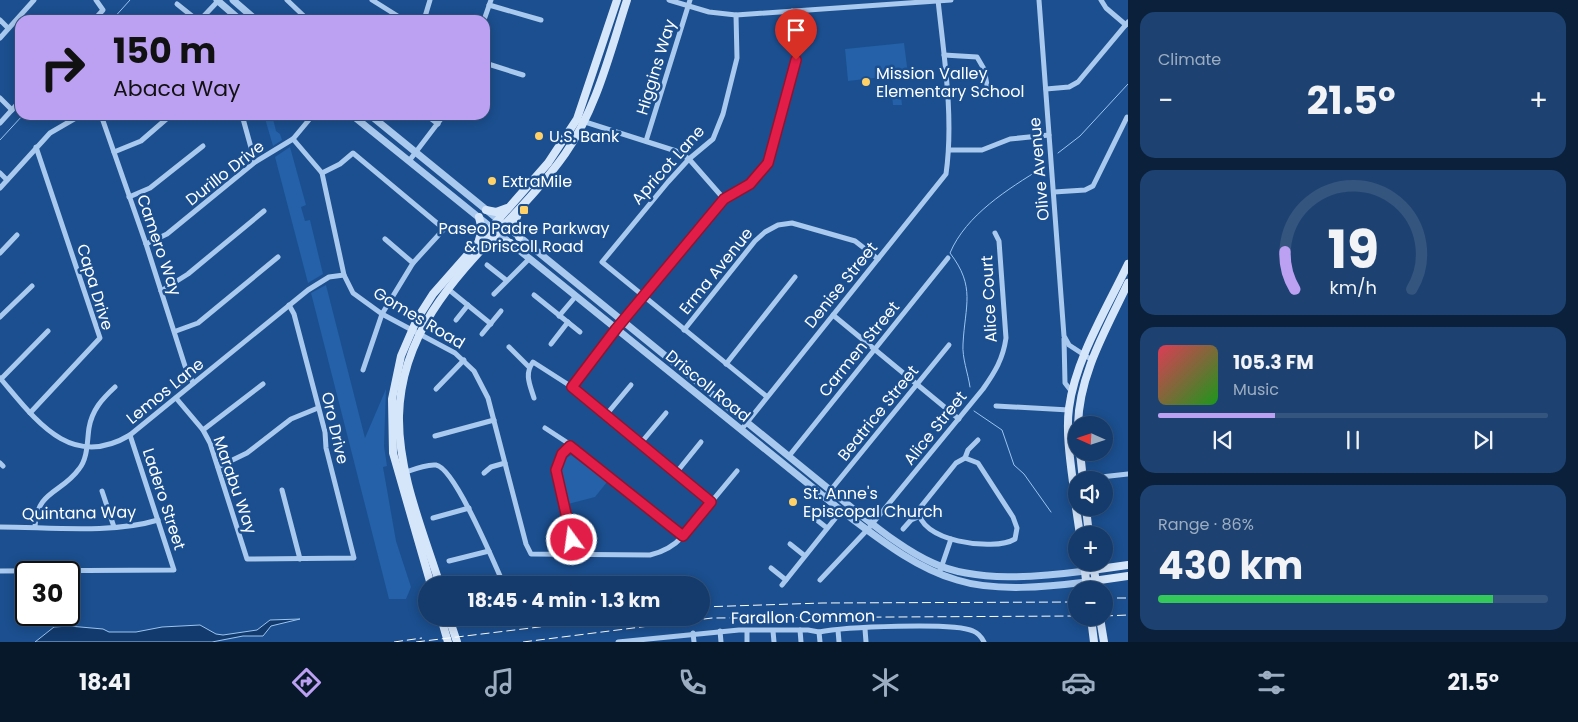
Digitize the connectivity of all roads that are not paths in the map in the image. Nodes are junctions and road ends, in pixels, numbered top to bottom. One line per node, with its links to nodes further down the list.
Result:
1 (34, 0): 21 (street)
2 (96, 0): 22 (street)
3 (218, 0): 24 (street); 25 (street)
4 (233, 0): 26 (street)
5 (287, 0): 27 (street)
6 (372, 0): 28 (street)
7 (430, 0): 29 (street)
8 (616, 0): 56 (main road)
9 (627, 0): 56 (main road)
10 (669, 0): 19 (street)
11 (690, 0): 19 (street, Higgins Way)
12 (952, 0): 15 (street)
13 (1039, 0): 42 (street, Olive Avenue)
14 (1101, 0): 35 (street)
15 (938, 1): 17 (street); 38 (street, Denise Street)
16 (490, 2): 30 (street); 34 (street)
17 (871, 2): 20 (street)
18 (177, 4): 23 (street)
19 (688, 6): 31 (street); 61 (street, Higgins Way)
20 (792, 11): 31 (street); 76 (street)
21 (20, 15)
22 (98, 15)
23 (191, 15)
24 (203, 15)
25 (234, 15)
26 (250, 15)
27 (303, 15)
28 (396, 15)
29 (426, 15)
30 (486, 15)
31 (736, 15): 67 (street, Apricot Lane)
32 (0, 20): 36 (street)
33 (15, 20): 36 (street)
34 (541, 20)
35 (1127, 23): 42 (street)
36 (8, 28): 37 (street)
37 (0, 38)
38 (944, 55): 41 (street); 64 (street, Denise Street)
39 (490, 65): 40 (street)
40 (523, 75)
41 (987, 85)
42 (1046, 89): 59 (street, Olive Avenue)
43 (0, 98): 45 (street)
44 (15, 107): 45 (street)
45 (12, 110): 57 (street)
46 (1127, 117): 74 (street)
47 (72, 120): 63 (street)
48 (103, 120): 65 (street, Camero Way)
49 (165, 120): 65 (street)
50 (243, 120): 69 (street)
51 (309, 120): 60 (street, Durillo Drive)
52 (358, 120): 68 (street, Driscoll Road)
53 (376, 120): 66 (street, Driscoll Road)
54 (433, 120): 58 (street)
55 (441, 120): 58 (street)
56 (581, 120): 61 (street); 77 (main road)
57 (0, 123)
58 (438, 124): 66 (street)
59 (1049, 134): 64 (street); 74 (street, Olive Avenue)
60 (293, 139): 69 (street, Durillo Drive); 71 (street, Gomes Road)
61 (646, 141): 67 (street)
62 (203, 146): 75 (street)
63 (36, 148): 72 (street); 154 (street, Capa Drive)
64 (949, 150): 95 (street, Denise Street)
65 (114, 152): 75 (street, Camero Way)
66 (417, 152): 68 (street); 78 (street, Driscoll Road)
67 (688, 159): 76 (street); 109 (street, Apricot Lane)
68 (409, 161): 80 (street, Driscoll Road)
69 (255, 162): 88 (street, Durillo Drive)
70 (0, 173): 72 (street)
71 (322, 173): 96 (street); 99 (street, Gomes Road)
72 (7, 180): 73 (street)
73 (0, 188)
74 (1054, 192): 128 (street, Olive Avenue)
75 (129, 197): 88 (street, Camero Way)
76 (724, 199): 109 (street)
77 (515, 207): 78 (main road); 81 (main road); 85 (main road)
78 (486, 210): 81 (street, Driscoll Road)
79 (264, 211): 105 (street)
80 (479, 217): 82 (street, Driscoll Road); 89 (main road)
81 (501, 223): 82 (main road); 85 (street, Driscoll Road)
82 (495, 230): 87 (street, Driscoll Road); 89 (main road); 90 (main road)
83 (995, 233): 146 (street, Alice Court)
84 (16, 235): 91 (street)
85 (518, 237): 118 (street, Driscoll Road)
86 (385, 239): 96 (street)
87 (510, 243): 90 (main road); 94 (street, Driscoll Road)
88 (146, 244): 105 (street, Camero Way)
89 (477, 244): 125 (main road)
90 (486, 245): 104 (main road)
91 (0, 253)
92 (278, 257): 124 (street)
93 (948, 258): 132 (street, Carmen Street)
94 (529, 259): 101 (street); 108 (street, Driscoll Road)
95 (878, 259): 114 (street, Denise Street); 123 (street, Erma Avenue)
96 (413, 263): 113 (street)
97 (1128, 264): 133 (main road)
98 (487, 266): 101 (street)
99 (344, 275): 110 (street, Lemos Lane); 113 (street, Gomes Road)
100 (795, 277): 135 (street)
101 (506, 280): 106 (street)
102 (1128, 282): 133 (main road)
103 (32, 286): 116 (street)
104 (448, 288): 111 (street); 125 (main road)
105 (161, 291): 124 (street, Camero Way)
106 (494, 294)
107 (534, 295): 115 (street)
108 (576, 296): 115 (street); 121 (street, Driscoll Road)
109 (643, 297): 118 (street); 123 (street)
110 (289, 305): 139 (street, Lemos Lane); 152 (street, Oro Drive)
111 (468, 305): 117 (street); 120 (street)
112 (502, 311): 120 (street)
113 (382, 314): 125 (street, Gomes Road); 137 (street)
114 (833, 315): 132 (street); 148 (street, Denise Street)
115 (559, 316): 119 (street)
116 (0, 317)
117 (456, 320)
118 (623, 321): 121 (street); 160 (street, Driscoll Road)
119 (568, 322): 126 (street); 129 (street)
120 (491, 324): 127 (street)
121 (616, 329): 144 (street); 163 (street, Driscoll Road)
122 (48, 330): 138 (street)
123 (684, 330): 135 (street)
124 (176, 331): 139 (street, Camero Way)
125 (416, 331): 134 (street, Gomes Road); 164 (main road); 178 (main road)
126 (580, 332)
127 (482, 334)
128 (1064, 336): 133 (street); 147 (street, Olive Avenue)
129 (551, 344)
130 (950, 345): 141 (street, Beatrice Street)
131 (509, 347): 136 (street)
132 (875, 350): 141 (street); 172 (street, Carmen Street)
133 (1088, 357): 147 (main road); 157 (main road)
134 (464, 360): 145 (street); 159 (street, Gomes Road)
135 (726, 364): 148 (street)
136 (529, 367): 144 (street); 150 (street)
137 (363, 370)
138 (1, 379): 154 (street, Lemos Lane)
139 (193, 383): 149 (street, Lemos Lane)
140 (263, 384): 162 (street)
141 (917, 384): 158 (street); 184 (street, Beatrice Street)
142 (630, 385): 156 (street)
143 (115, 387): 170 (street)
144 (572, 387): 156 (street)
145 (436, 389)
146 (983, 389): 158 (street, Alice Street)
147 (1072, 392): 153 (main road)
148 (766, 396): 160 (street, Denise Street)
149 (176, 398): 162 (street, Marabu Way); 165 (street, Lemos Lane)
150 (534, 398)
151 (996, 406): 153 (street)
152 (318, 408): 175 (street); 206 (street, Oro Drive)
153 (1069, 410): 177 (main road)
154 (30, 413): 170 (street, Lemos Lane)
155 (666, 413): 169 (street)
156 (606, 415): 169 (street)
157 (1079, 416)
158 (959, 419): 197 (street, Alice Street)
159 (494, 420): 166 (street); 174 (street, Gomes Road)
160 (748, 421): 163 (street, Denise Street); 172 (street, Driscoll Road)
161 (545, 428): 171 (street)
162 (203, 430): 175 (street, Marabu Way)
163 (741, 430): 186 (street, Driscoll Road)
164 (391, 434): 178 (main road); 215 (main road)
165 (130, 435): 170 (street, Lemos Lane); 193 (street, Ladero Street)
166 (435, 436)
167 (978, 440): 173 (street)
168 (701, 442): 180 (street)
169 (640, 444): 180 (street)
170 (87, 446): 195 (street)
171 (570, 446): 200 (street); 204 (street)
172 (789, 456): 184 (street, Driscoll Road)
173 (965, 458): 191 (street); 201 (street)
174 (505, 463): 179 (street); 204 (street, Gomes Road)
175 (218, 467): 206 (street, Marabu Way)
176 (737, 471): 187 (street)
177 (1073, 471)
178 (406, 472): 188 (street); 216 (main road)
179 (484, 473)
180 (676, 473): 187 (street)
181 (1128, 474): 182 (street)
182 (1113, 476)
183 (282, 490): 206 (street)
184 (831, 490): 186 (street, Beatrice Street); 197 (street, Driscoll Road)
185 (102, 492): 196 (street)
186 (825, 497): 189 (street, Driscoll Road)
187 (711, 502): 200 (street)
188 (469, 508): 192 (street); 203 (street)
189 (842, 510): 197 (street, Driscoll Road); 198 (street)
190 (813, 516): 198 (street)
191 (918, 517): 199 (street); 201 (street)
192 (434, 518)
193 (158, 520): 196 (street, Quintana Way); 212 (street, Ladero Street)
194 (0, 527): 195 (street, Quintana Way)
195 (35, 527): 196 (street, Quintana Way)
196 (114, 527)
197 (871, 527): 211 (street, Driscoll Road); 220 (street, Alice Street)
198 (827, 528): 205 (street)
199 (903, 529)
200 (683, 536): 204 (street)
201 (951, 539): 211 (street)
202 (790, 544): 205 (street)
203 (489, 550): 207 (street); 217 (street)
204 (576, 555)
205 (805, 556): 219 (street)
206 (300, 559)
207 (449, 561)
208 (1113, 565): 209 (main road)
209 (1128, 565)
210 (771, 568): 219 (street)
211 (940, 570): 213 (street, Driscoll Road); 224 (street, Driscoll Road)
212 (0, 571)
213 (1085, 571): 221 (main road)
214 (1094, 571): 222 (main road)
215 (428, 576)
216 (437, 576)
217 (500, 576)
218 (1128, 576): 222 (main road)
219 (786, 580): 223 (street)
220 (820, 580)
221 (1086, 581)
222 (1095, 581)
223 (782, 585)
224 (1068, 586)
225 (443, 626): 239 (main road)
226 (452, 626): 240 (main road)
227 (1092, 626): 252 (main road)
228 (1101, 626): 253 (main road)
229 (865, 629): 231 (street, Farallon Common); 250 (street); 251 (street, Farallon Common)
230 (800, 630): 234 (street, Farallon Common); 235 (street, Farallon Common); 247 (street)
231 (838, 630): 235 (street, Farallon Common); 249 (street)
232 (720, 631): 233 (street, Farallon Common); 236 (street, Farallon Common); 244 (street)
233 (747, 631): 234 (street, Farallon Common); 245 (street)
234 (773, 631): 246 (street)
235 (819, 632): 248 (street)
236 (693, 633): 237 (street, Farallon Common); 243 (street)
237 (666, 635): 238 (street, Farallon Common); 242 (street)
238 (641, 640): 241 (street, Farallon Common)
239 (448, 642)
240 (457, 642)
241 (618, 642)
242 (666, 642)
243 (694, 642)
244 (721, 642)
245 (747, 642)
246 (774, 642)
247 (801, 642)
248 (820, 642)
249 (839, 642)
250 (866, 642)
251 (984, 642)
252 (1094, 642)
253 (1104, 642)

